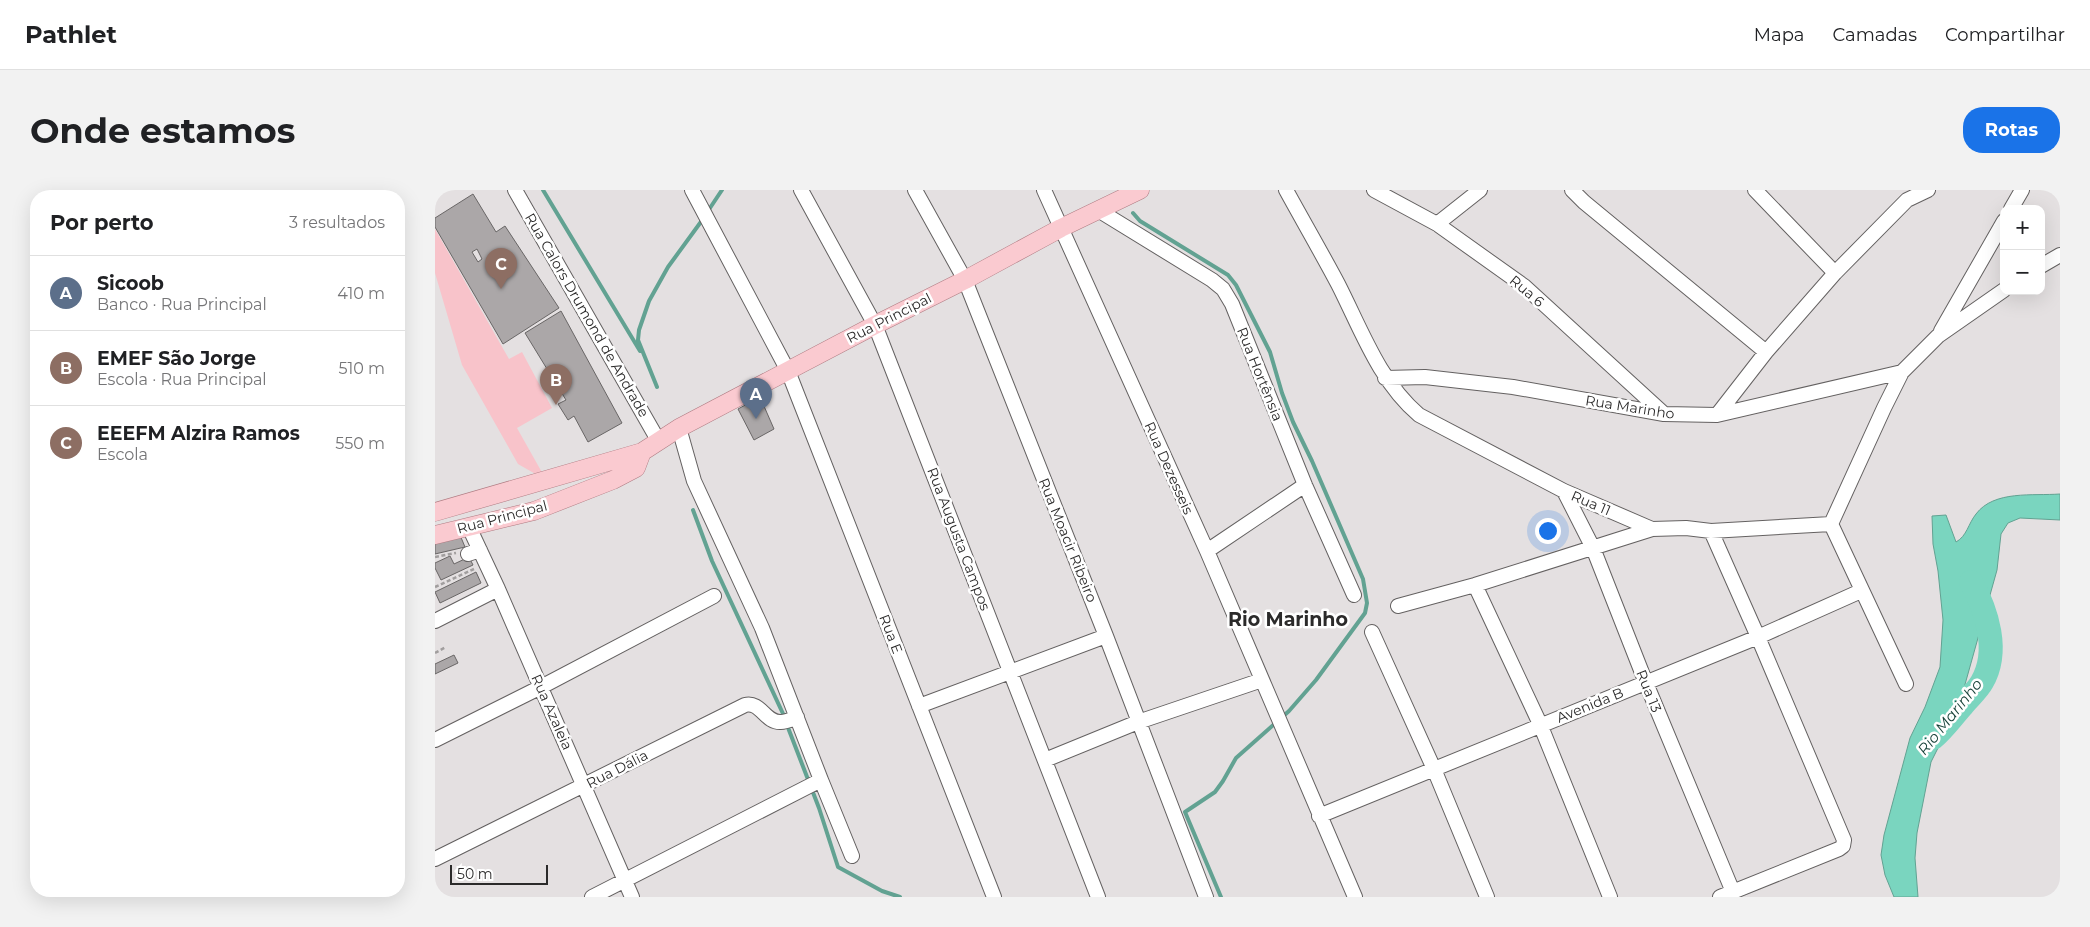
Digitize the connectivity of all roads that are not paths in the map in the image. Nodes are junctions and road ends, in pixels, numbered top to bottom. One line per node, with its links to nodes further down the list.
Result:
1 (515, 190): 33 (street, Rua Calors Drumond de Andrade)
2 (692, 190): 28 (street, Rua E)
3 (801, 190): 25 (street, Rua Augusta Campos)
4 (915, 190): 23 (street, Rua Moacir Ribeiro)
5 (1044, 190): 18 (street, Rua Dezesseis)
6 (1140, 190): 16 (main road, Rua Principal)
7 (1286, 190): 30 (street, Rua 11)
8 (1374, 190): 17 (street, Rua 6)
9 (1480, 190): 17 (street)
10 (1572, 190): 27 (street)
11 (1755, 190): 22 (street)
12 (1928, 190): 14 (street)
13 (2021, 190): 15 (street)
14 (1904, 195): 22 (street)
15 (2013, 205)
16 (1098, 210): 18 (main road, Rua Principal); 35 (street, Rua Hortênsia)
17 (1437, 224): 31 (street, Rua 6)
18 (1061, 228): 23 (main road, Rua Principal); 44 (street, Rua Dezesseis)
19 (2000, 228): 26 (street)
20 (2060, 255): 21 (street)
21 (2045, 264)
22 (1835, 273): 27 (street)
23 (965, 280): 25 (main road, Rua Principal); 53 (street, Rua Moacir Ribeiro)
24 (2000, 293): 26 (street)
25 (875, 325): 28 (main road, Rua Principal); 55 (street, Rua Augusta Campos)
26 (1939, 336): 29 (street)
27 (1766, 352): 32 (street)
28 (788, 371): 33 (main road, Rua Principal); 60 (street, Rua E)
29 (1902, 372): 32 (street, Rua Marinho); 38 (street)
30 (1385, 378): 31 (street, Rua Marinho); 36 (street, Rua 11)
31 (1664, 414): 32 (street, Rua Marinho)
32 (1717, 415)
33 (668, 434): 34 (main road, Rua Principal); 61 (street, Rua Calors Drumond de Andrade)
34 (642, 452): 37 (main road, Rua Principal); 39 (main road, Rua Principal)
35 (1305, 485): 44 (street); 48 (street, Rua Hortênsia)
36 (1564, 491): 40 (street, Rua 11); 43 (street, Rua 13)
37 (435, 512)
38 (1831, 524): 41 (street, Rua 11); 47 (street)
39 (469, 527): 42 (main road, Rua Principal); 46 (street, Rua Azaleia)
40 (1652, 529): 41 (street, Rua 11); 43 (street)
41 (1711, 531): 54 (street)
42 (435, 535)
43 (1593, 548): 45 (street); 57 (street, Rua 13)
44 (1207, 551): 56 (street, Rua Dezesseis)
45 (1475, 585): 50 (street); 63 (street)
46 (498, 589): 51 (street); 59 (street, Rua Azaleia)
47 (1861, 591): 54 (street, Avenida B); 58 (street)
48 (1354, 595)
49 (714, 596): 59 (street)
50 (1398, 606)
51 (435, 621)
52 (1372, 632): 66 (street)
53 (1106, 636): 55 (street); 62 (street, Rua Moacir Ribeiro)
54 (1759, 637): 57 (street, Avenida B); 73 (street)
55 (1011, 671): 60 (street); 65 (street, Rua Augusta Campos)
56 (1263, 680): 62 (street); 69 (street, Rua Dezesseis)
57 (1646, 683): 63 (street, Avenida B); 73 (street, Rua 13)
58 (1905, 684)
59 (541, 688): 64 (street); 68 (street, Rua Azaleia)
60 (919, 706): 76 (street, Rua E)
61 (790, 719): 67 (street, Rua Calors Drumond de Andrade); 68 (street, Rua Dália)
62 (1138, 722): 65 (street); 78 (street, Rua Moacir Ribeiro)
63 (1541, 724): 66 (street, Avenida B); 81 (street)
64 (435, 740)
65 (1045, 760): 77 (street, Rua Augusta Campos)
66 (1434, 769): 69 (street, Avenida B); 80 (street)
67 (813, 784): 70 (street, Rua Calors Drumond de Andrade); 72 (street)
68 (584, 785): 71 (street, Rua Dália); 72 (street, Rua Azaleia)
69 (1319, 816): 79 (street, Rua Dezesseis)
70 (852, 856)
71 (435, 858)
72 (625, 880): 74 (street); 75 (street, Rua Azaleia)
73 (1726, 894)
74 (592, 897)
75 (632, 897)
76 (994, 897)
77 (1098, 897)
78 (1206, 897)
79 (1355, 897)
80 (1487, 897)
81 (1610, 897)

